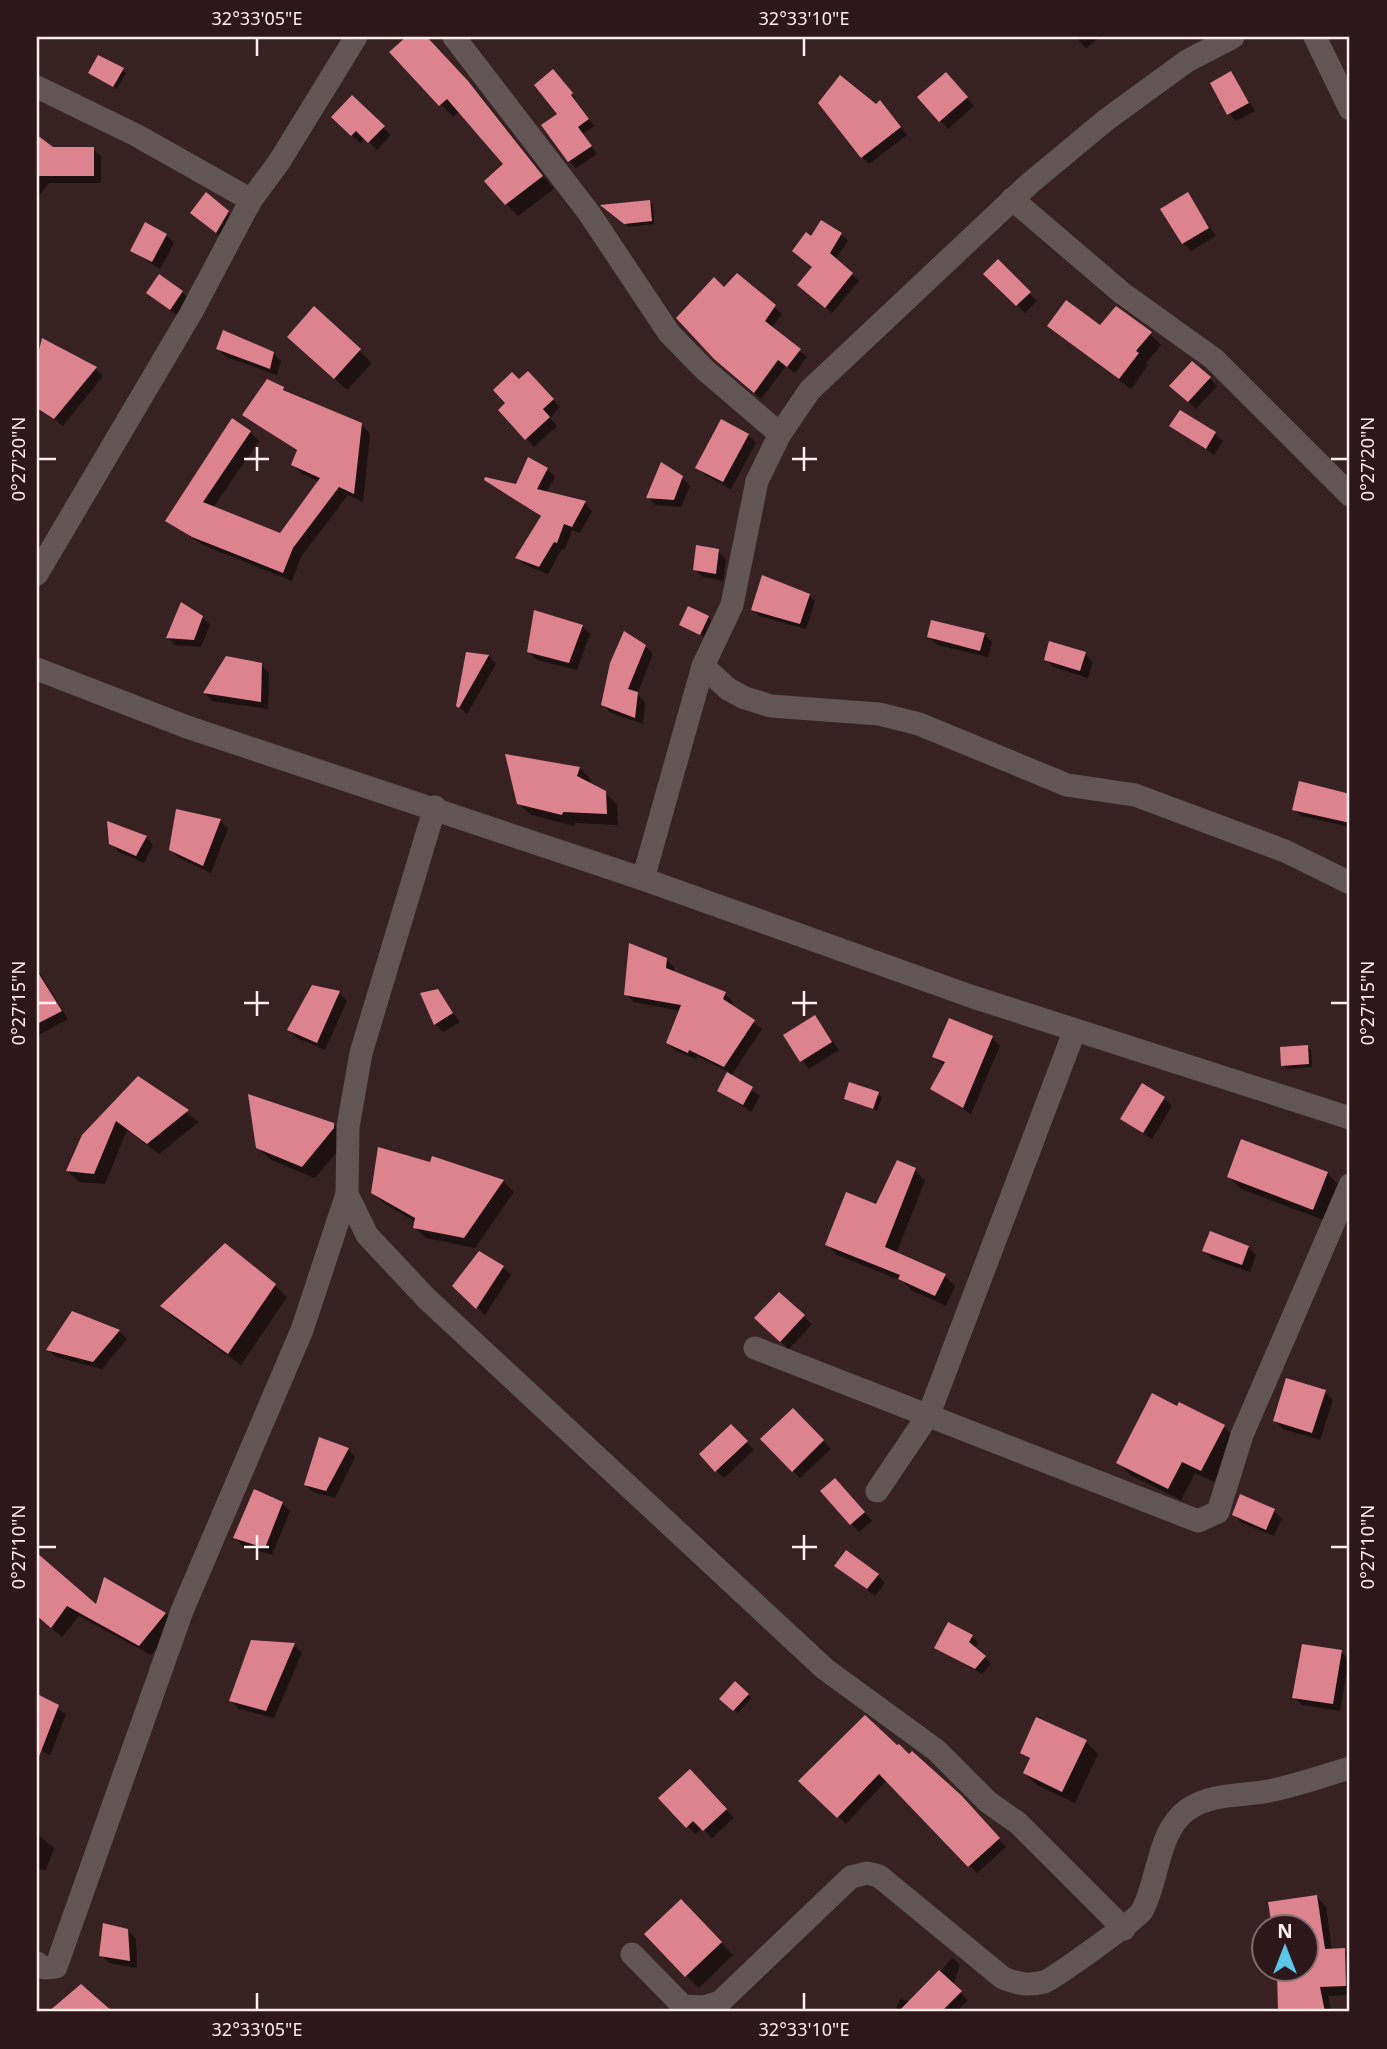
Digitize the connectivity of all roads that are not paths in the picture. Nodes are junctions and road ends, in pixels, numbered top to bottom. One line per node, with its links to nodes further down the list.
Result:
1 (356, 37): 8 (street)
2 (454, 37): 9 (street)
3 (1233, 37): 7 (street)
4 (1315, 37): 6 (street)
5 (37, 87): 8 (street)
6 (1350, 109)
7 (1012, 199): 9 (street); 10 (street)
8 (251, 200): 11 (street)
9 (780, 434): 12 (street)
10 (1350, 495)
11 (37, 574)
12 (703, 666): 15 (street); 16 (street)
13 (37, 669): 14 (street)
14 (435, 807): 15 (street); 20 (street)
15 (643, 878): 17 (street)
16 (1350, 883)
17 (1074, 1032): 18 (street); 22 (street)
18 (1350, 1118)
19 (1350, 1185): 22 (street)
20 (347, 1194): 25 (street); 27 (street)
21 (755, 1348): 22 (street)
22 (929, 1414): 23 (street)
23 (877, 1491)
24 (1350, 1768): 25 (street)
25 (1124, 1929): 26 (street)
26 (632, 1954)
27 (37, 1963)

